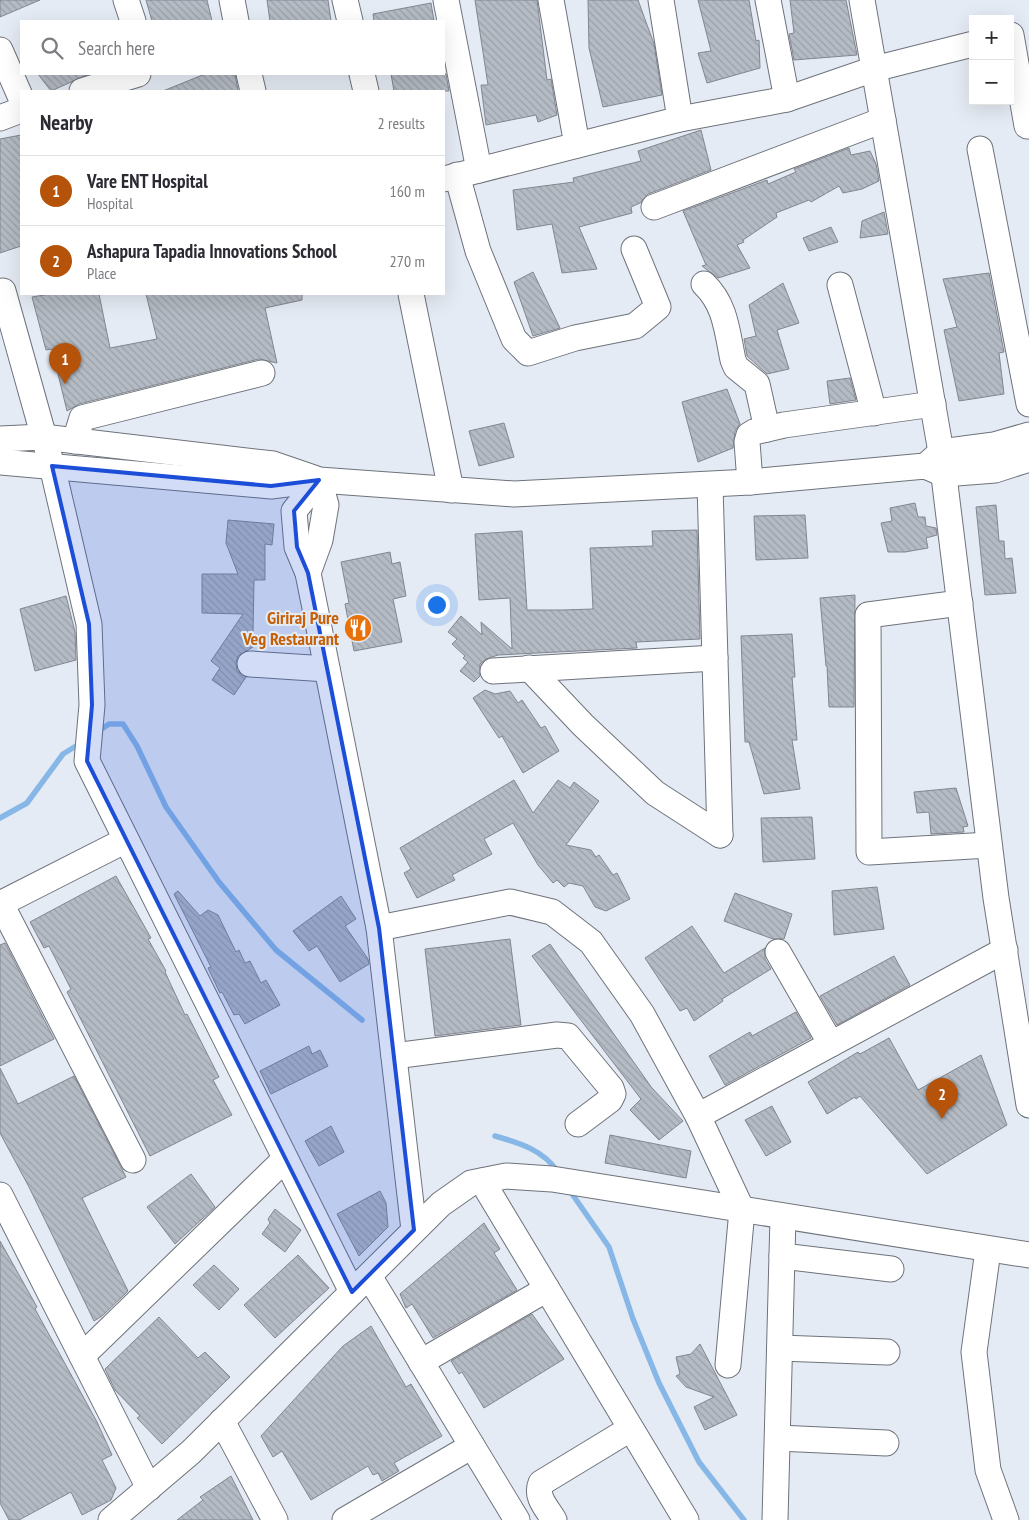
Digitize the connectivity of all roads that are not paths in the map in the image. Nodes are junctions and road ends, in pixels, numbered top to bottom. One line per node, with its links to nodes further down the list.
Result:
1 (126, 0): 9 (street)
2 (232, 0): 10 (street)
3 (345, 0): 11 (street)
4 (446, 0): 33 (street)
5 (551, 0): 31 (street)
6 (661, 0): 28 (street)
7 (768, 0): 25 (street)
8 (862, 0): 17 (street)
9 (133, 20)
10 (236, 20)
11 (350, 20)
12 (1029, 30): 13 (street)
13 (1014, 34)
14 (969, 45): 17 (street)
15 (0, 50): 24 (street)
16 (1014, 56): 30 (street)
17 (874, 69): 25 (street); 29 (street)
18 (135, 75): 21 (street)
19 (249, 75): 22 (street)
20 (362, 75): 23 (street)
21 (85, 90)
22 (253, 90)
23 (366, 90)
24 (20, 96)
25 (787, 99): 28 (street)
26 (20, 110): 27 (street)
27 (0, 118)
28 (680, 118): 31 (street)
29 (883, 120): 34 (street); 41 (street)
30 (1029, 126)
31 (576, 145): 33 (street)
32 (980, 149): 42 (street)
33 (460, 175): 35 (street)
34 (654, 207)
35 (634, 249)
36 (704, 284): 44 (street)
37 (840, 285): 43 (street)
38 (8, 290): 46 (street)
39 (411, 295): 56 (street)
40 (262, 374): 48 (street)
41 (933, 404): 43 (street); 51 (street)
42 (1029, 404)
43 (874, 413): 44 (street)
44 (766, 429): 54 (street)
45 (1029, 435): 51 (street)
46 (43, 437): 47 (street); 48 (street); 52 (street)
47 (0, 439)
48 (75, 441): 53 (street)
49 (1029, 460): 51 (street)
50 (0, 462): 52 (street)
51 (937, 464): 54 (street); 57 (street)
52 (52, 466): 53 (street); 63 (street)
53 (319, 480): 56 (street); 60 (street)
54 (750, 482): 55 (street)
55 (710, 485): 56 (street); 58 (street)
56 (451, 490)
57 (960, 603): 64 (street); 64 (street)
58 (715, 658): 61 (street); 61 (street)
59 (250, 664): 60 (street)
60 (327, 668): 66 (street)
61 (529, 668): 62 (street)
62 (493, 671)
63 (126, 840): 65 (street); 74 (street)
64 (989, 844): 67 (street)
65 (1, 904): 75 (street)
66 (378, 928): 70 (street); 72 (street)
67 (1005, 950): 69 (street); 71 (street)
68 (778, 952): 69 (street)
69 (831, 1044): 72 (street)
70 (394, 1056): 73 (street); 80 (street)
71 (1029, 1105)
72 (698, 1116): 78 (street)
73 (578, 1124)
74 (285, 1159): 85 (street); 89 (street)
75 (133, 1160)
76 (482, 1181): 78 (street); 80 (street); 86 (street)
77 (0, 1195): 89 (street)
78 (742, 1210): 79 (street); 91 (street)
79 (783, 1217): 81 (street); 83 (street)
80 (414, 1230): 85 (street)
81 (988, 1250): 82 (street); 105 (street)
82 (1029, 1255)
83 (782, 1256): 84 (street); 87 (street)
84 (890, 1269)
85 (360, 1284): 90 (street); 92 (street)
86 (547, 1289): 90 (street); 93 (street)
87 (780, 1348): 88 (street); 94 (street)
88 (887, 1352)
89 (82, 1356): 97 (street)
90 (421, 1362): 96 (street)
91 (728, 1365)
92 (222, 1421): 97 (street); 99 (street)
93 (630, 1428): 102 (street); 103 (street)
94 (778, 1438): 95 (street); 104 (street)
95 (886, 1443)
96 (472, 1446): 100 (street); 101 (street)
97 (148, 1488): 98 (street)
98 (111, 1520)
99 (275, 1520)
100 (344, 1520)
101 (517, 1520)
102 (554, 1520)
103 (686, 1520)
104 (775, 1520)
105 (1006, 1520)

